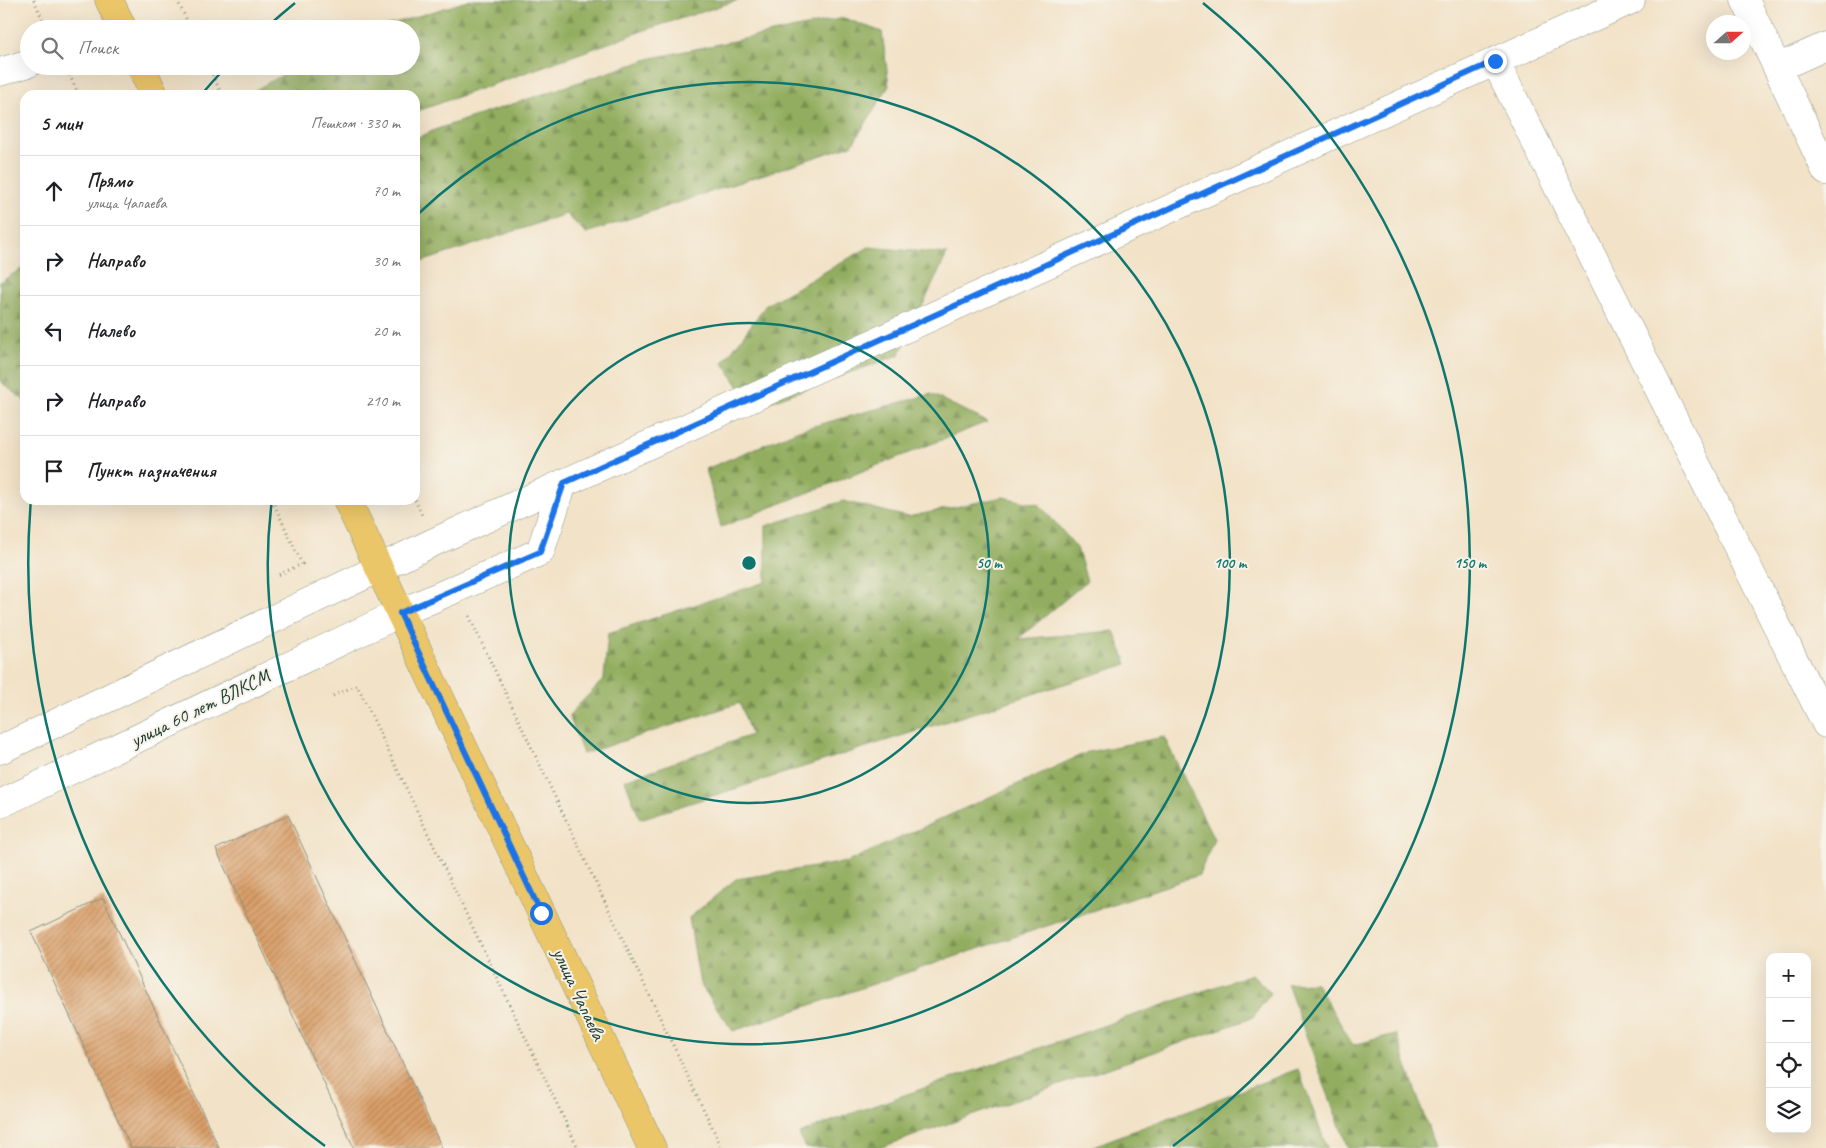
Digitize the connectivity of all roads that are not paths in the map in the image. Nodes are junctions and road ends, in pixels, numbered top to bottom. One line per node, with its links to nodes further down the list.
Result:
1 (109, 0): 4 (main road)
2 (1631, 0): 6 (street)
3 (1745, 0): 8 (street)
4 (119, 20)
5 (1826, 46): 8 (street)
6 (1495, 61): 14 (street); 18 (street)
7 (20, 66): 9 (street)
8 (1777, 68): 12 (street)
9 (0, 72)
10 (144, 75): 11 (main road)
11 (152, 90)
12 (1819, 140): 13 (street)
13 (1826, 171)
14 (564, 483): 16 (street); 17 (street, улица 60 лет ВЛКСМ)
15 (349, 505): 16 (main road, улица Чапаева)
16 (379, 568): 17 (main road, улица Чапаева); 19 (street)
17 (400, 613): 20 (street, улица 60 лет ВЛКСМ); 21 (main road, улица Чапаева)
18 (1826, 724)
19 (0, 750)
20 (0, 804)
21 (652, 1148)

